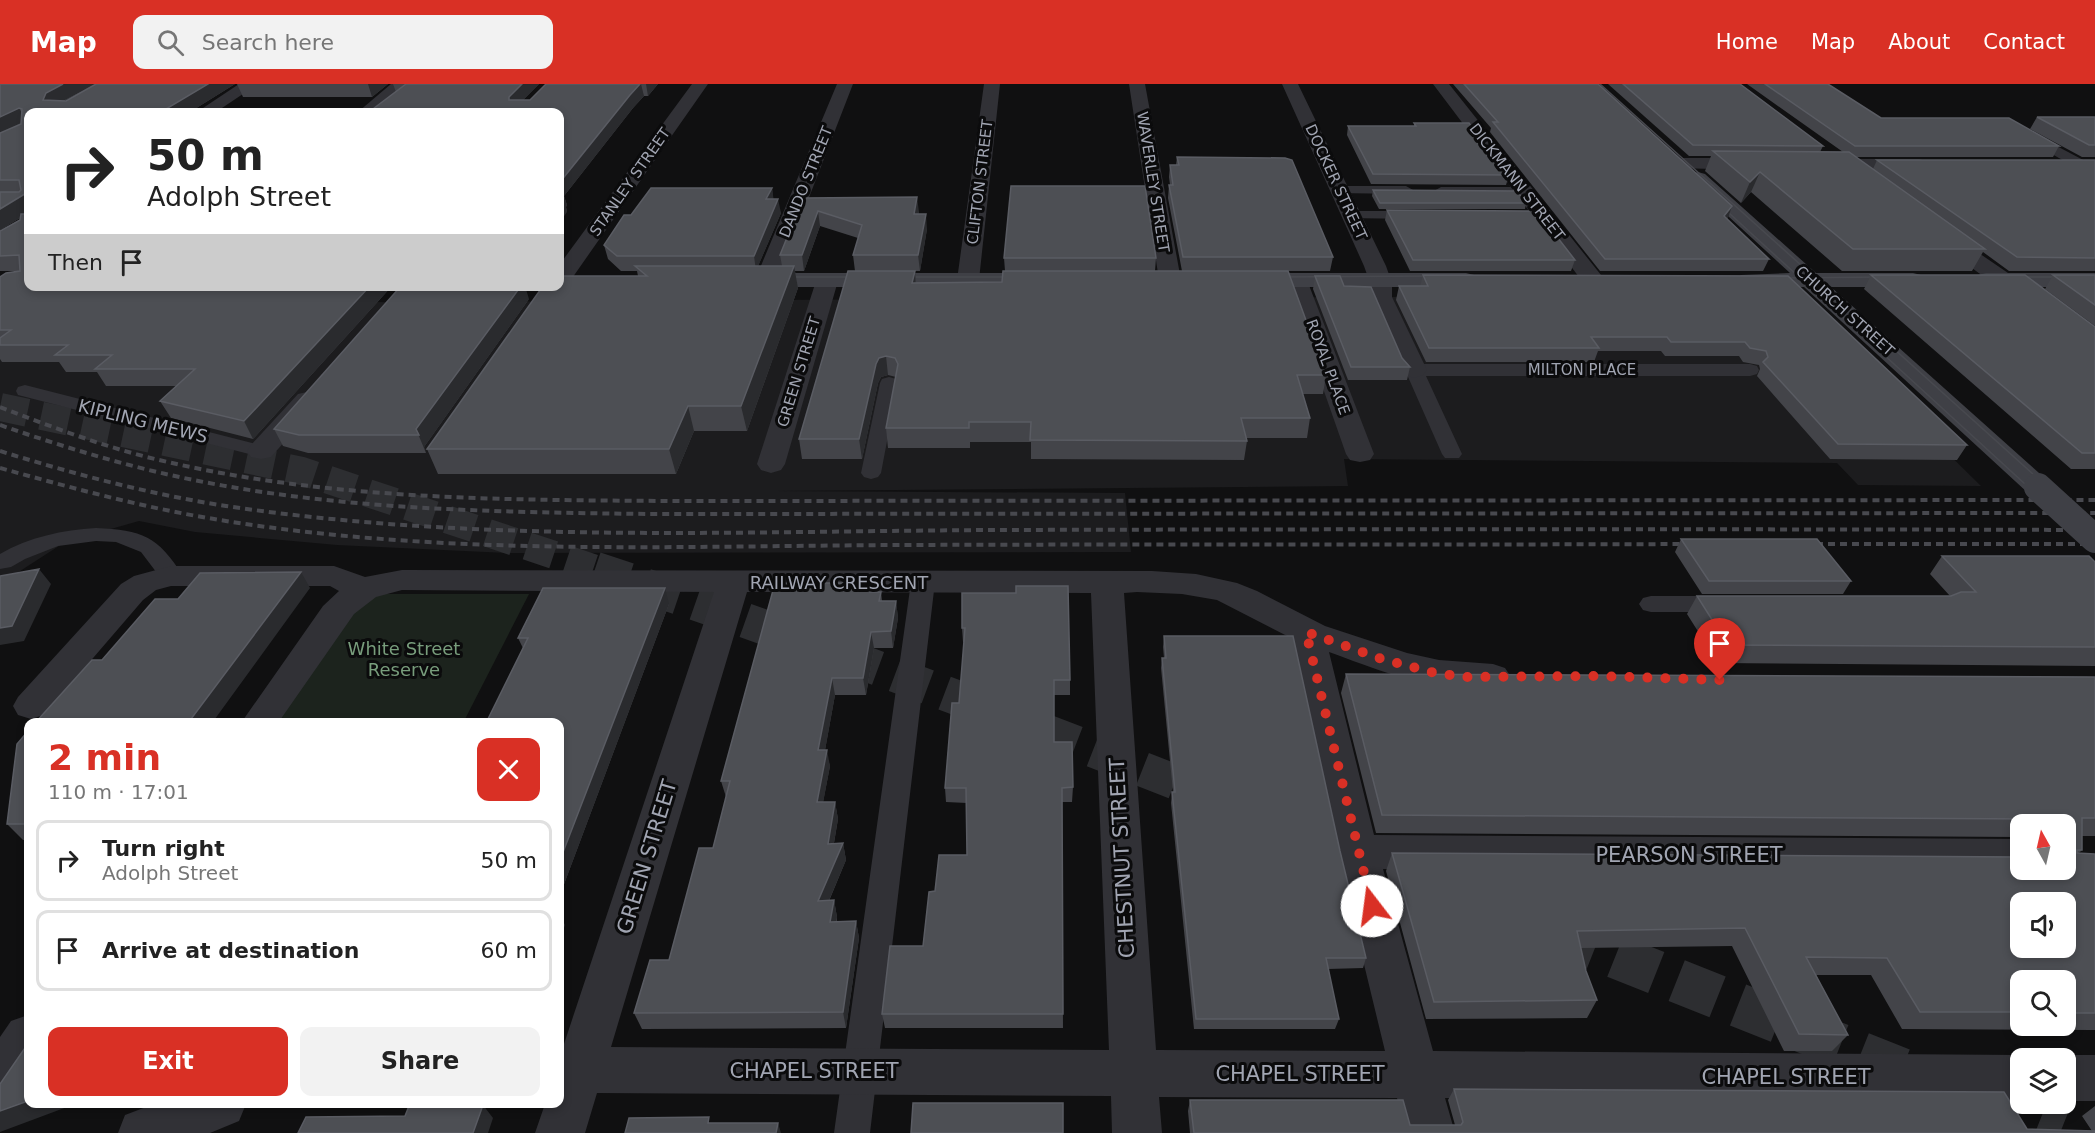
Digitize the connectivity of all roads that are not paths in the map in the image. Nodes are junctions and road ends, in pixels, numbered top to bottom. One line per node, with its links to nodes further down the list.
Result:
1 (250, 84): 9 (street)
2 (401, 84): 10 (street)
3 (700, 84): 26 (street, STANLEY STREET)
4 (845, 84): 29 (street, DANDO STREET)
5 (992, 84): 31 (street, CLIFTON STREET)
6 (1137, 84): 34 (street, WAVERLEY STREET)
7 (1290, 84): 21 (street, DOCKER STREET)
8 (1441, 84): 22 (street, DICKMANN STREET)
9 (212, 108)
10 (371, 108)
11 (2015, 128): 19 (lane)
12 (1822, 150): 16 (street)
13 (1678, 160): 14 (street); 48 (main road, CHURCH STREET)
14 (1774, 164)
15 (1797, 164): 16 (street)
16 (1844, 165): 17 (street); 20 (street)
17 (1939, 165)
18 (2046, 165): 19 (street)
19 (2088, 165)
20 (1866, 182)
21 (1340, 190): 22 (lane); 23 (street, DOCKER STREET)
22 (1526, 191): 41 (street, DICKMANN STREET)
23 (1350, 215): 24 (lane); 38 (street, DOCKER STREET)
24 (1435, 215)
25 (1927, 226): 46 (street)
26 (564, 272)
27 (582, 280): 49 (main road)
28 (732, 280): 29 (main road)
29 (766, 280): 30 (main road)
30 (827, 280): 31 (main road); 59 (street, GREEN STREET)
31 (968, 280): 32 (main road)
32 (1070, 280)
33 (1146, 280): 34 (main road)
34 (1170, 280): 35 (main road)
35 (1193, 280)
36 (1227, 280): 37 (main road)
37 (1296, 280): 38 (main road); 57 (street, ROYAL PLACE)
38 (1379, 280): 39 (main road); 51 (street, DOCKER STREET)
39 (1486, 280)
40 (1569, 280): 41 (main road)
41 (1593, 280): 42 (main road)
42 (1617, 280)
43 (1724, 280): 48 (main road)
44 (1933, 280): 48 (main road)
45 (1968, 280): 46 (main road)
46 (2010, 280): 47 (main road); 50 (lane)
47 (2095, 280)
48 (1811, 281): 61 (main road, CHURCH STREET, bridge)
49 (564, 284)
50 (2038, 295)
51 (1414, 370): 52 (lane, MILTON PLACE); 58 (lane)
52 (1750, 370)
53 (322, 382): 56 (street)
54 (889, 382): 60 (lane)
55 (25, 391): 56 (lane, KIPLING MEWS)
56 (261, 451)
57 (1360, 454)
58 (1452, 454)
59 (771, 464)
60 (871, 473)
61 (2095, 539)
62 (3, 562): 63 (lane)
63 (158, 580): 67 (street); 72 (street)
64 (735, 582): 65 (street, RAILWAY CRESCENT); 67 (street, RAILWAY CRESCENT); 77 (street, GREEN STREET)
65 (923, 582): 66 (street, RAILWAY CRESCENT); 78 (lane)
66 (1107, 583): 70 (street, RAILWAY CRESCENT); 79 (street, CHESTNUT STREET)
67 (362, 588): 73 (street)
68 (1651, 604): 69 (lane)
69 (1753, 604)
70 (1306, 632): 71 (street, RAILWAY CRESCENT); 74 (street)
71 (1521, 676)
72 (31, 706)
73 (262, 718)
74 (1358, 852): 75 (street, PEARSON STREET); 80 (street)
75 (2010, 856)
76 (24, 1043): 81 (street)
77 (570, 1069): 78 (street, CHAPEL STREET); 85 (street, GREEN STREET)
78 (860, 1071): 79 (street, CHAPEL STREET); 90 (lane)
79 (1134, 1073): 80 (street, CHAPEL STREET); 91 (street, CHESTNUT STREET)
80 (1416, 1074): 82 (street, CHAPEL STREET); 92 (street)
81 (0, 1076)
82 (2010, 1078)
83 (2076, 1078): 84 (street)
84 (2095, 1078)
85 (564, 1107)
86 (211, 1108): 88 (street)
87 (564, 1108): 89 (street, GREEN STREET)
88 (142, 1133)
89 (560, 1133)
90 (852, 1133)
91 (1137, 1133)
92 (1430, 1133)

